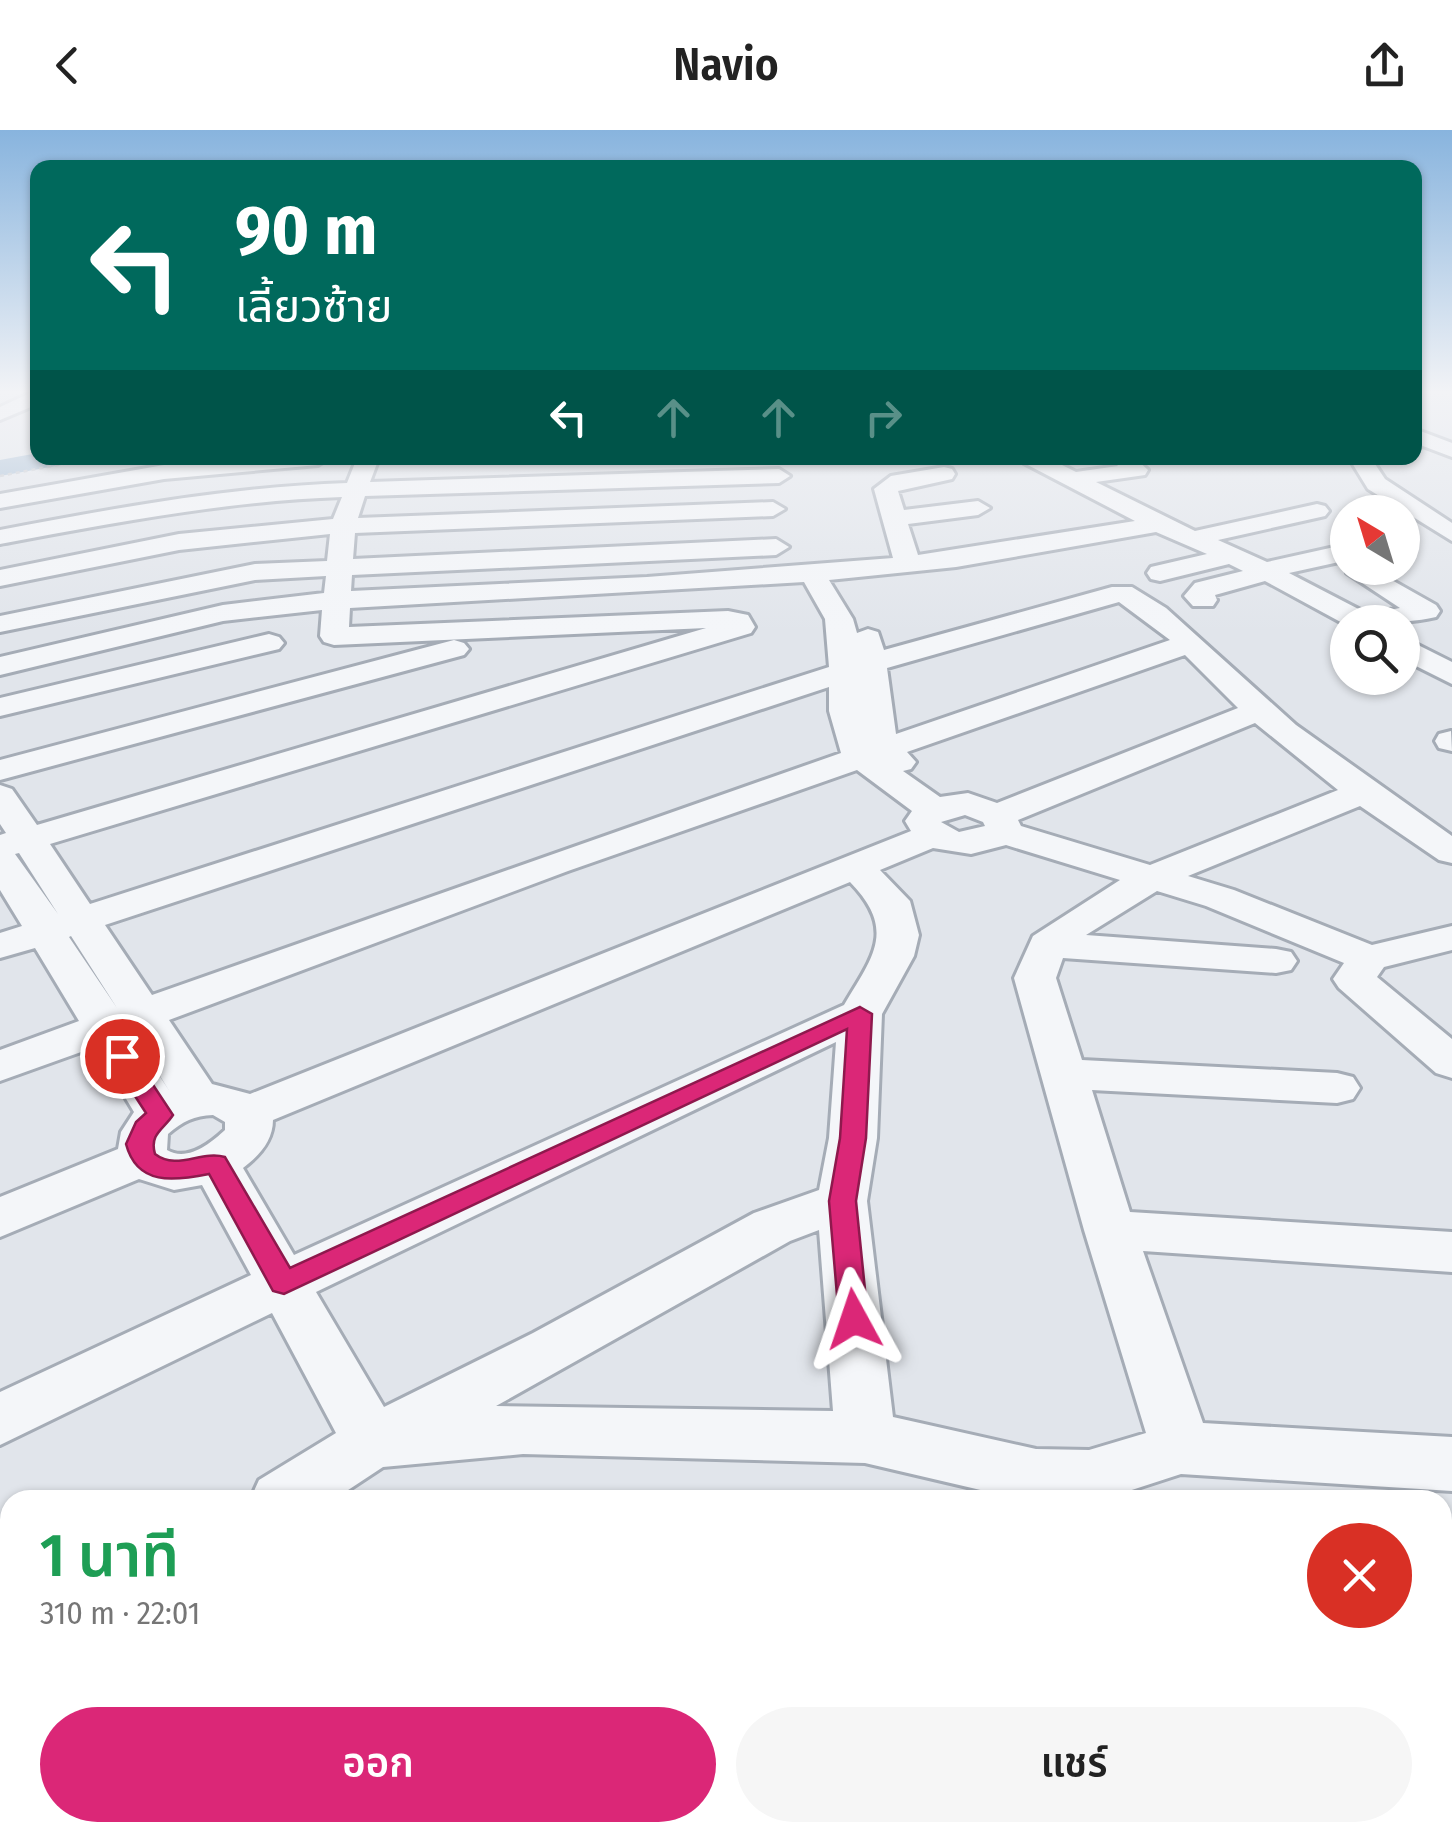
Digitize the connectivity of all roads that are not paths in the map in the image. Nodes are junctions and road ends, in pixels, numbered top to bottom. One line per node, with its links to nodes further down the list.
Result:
1 (159, 473): 11 (street)
2 (361, 473): 10 (street)
3 (739, 473): 10 (street)
4 (784, 473): 13 (street)
5 (1058, 473): 9 (street)
6 (1085, 473): 9 (street)
7 (1369, 473): 18 (street)
8 (944, 474): 14 (street)
9 (1064, 474): 16 (street)
10 (354, 488): 17 (street); 19 (street)
11 (0, 501)
12 (978, 508): 14 (street)
13 (772, 509): 17 (street); 20 (street)
14 (892, 519): 23 (street)
15 (1316, 521): 21 (street)
16 (1160, 524): 21 (street); 23 (street)
17 (343, 525): 24 (street); 29 (street)
18 (1452, 534)
19 (0, 537)
20 (776, 547): 24 (street); 30 (street)
21 (1212, 548): 25 (street); 27 (street)
22 (1330, 556): 25 (street)
23 (908, 565): 26 (street)
24 (341, 566): 32 (street); 36 (street)
25 (1266, 571): 33 (street); 34 (street)
26 (846, 572): 28 (street); 43 (street)
27 (1160, 573)
28 (813, 574): 30 (street); 43 (street)
29 (0, 578)
30 (780, 578): 32 (street)
31 (1381, 585): 35 (street)
32 (337, 600): 38 (street); 42 (street)
33 (1202, 600)
34 (1330, 605)
35 (1416, 605)
36 (0, 624)
37 (524, 630): 38 (street); 45 (street); 48 (street)
38 (334, 636): 45 (street)
39 (269, 643): 46 (street)
40 (1188, 644): 43 (street); 47 (street); 49 (street)
41 (1420, 656): 44 (street)
42 (6, 662)
43 (858, 668): 49 (street); 59 (street)
44 (1452, 675)
45 (321, 685): 48 (street); 50 (street)
46 (0, 706)
47 (1260, 710): 51 (street); 54 (street)
48 (378, 736): 55 (street)
49 (869, 752): 53 (street); 66 (street)
50 (0, 770)
51 (1360, 794): 56 (street); 58 (street)
52 (0, 796): 55 (street)
53 (940, 815): 54 (street); 57 (street)
54 (993, 830): 58 (street)
55 (9, 848): 59 (street)
56 (1452, 852)
57 (856, 867): 65 (street); 71 (street)
58 (1143, 884): 61 (street); 64 (street)
59 (62, 925): 62 (street); 66 (street)
60 (1452, 938): 64 (street)
61 (1047, 945): 63 (street); 69 (street)
62 (0, 946)
63 (1276, 961)
64 (1362, 969): 67 (street)
65 (860, 1014): 74 (street); 78 (street)
66 (122, 1019): 68 (street); 72 (street)
67 (1452, 1063)
68 (0, 1066)
69 (1065, 1074): 70 (street); 76 (street)
70 (1337, 1088)
71 (247, 1113): 72 (street); 73 (street)
72 (167, 1124): 73 (street); 75 (street)
73 (216, 1164): 78 (street)
74 (842, 1201): 80 (street); 81 (street)
75 (0, 1218)
76 (1110, 1230): 77 (street); 82 (street)
77 (1452, 1252)
78 (284, 1283): 79 (street); 81 (street)
79 (0, 1420)
80 (865, 1437): 81 (street); 82 (street)
81 (372, 1442): 84 (street)
82 (1181, 1448): 83 (street)
83 (1452, 1464)
84 (297, 1490)

